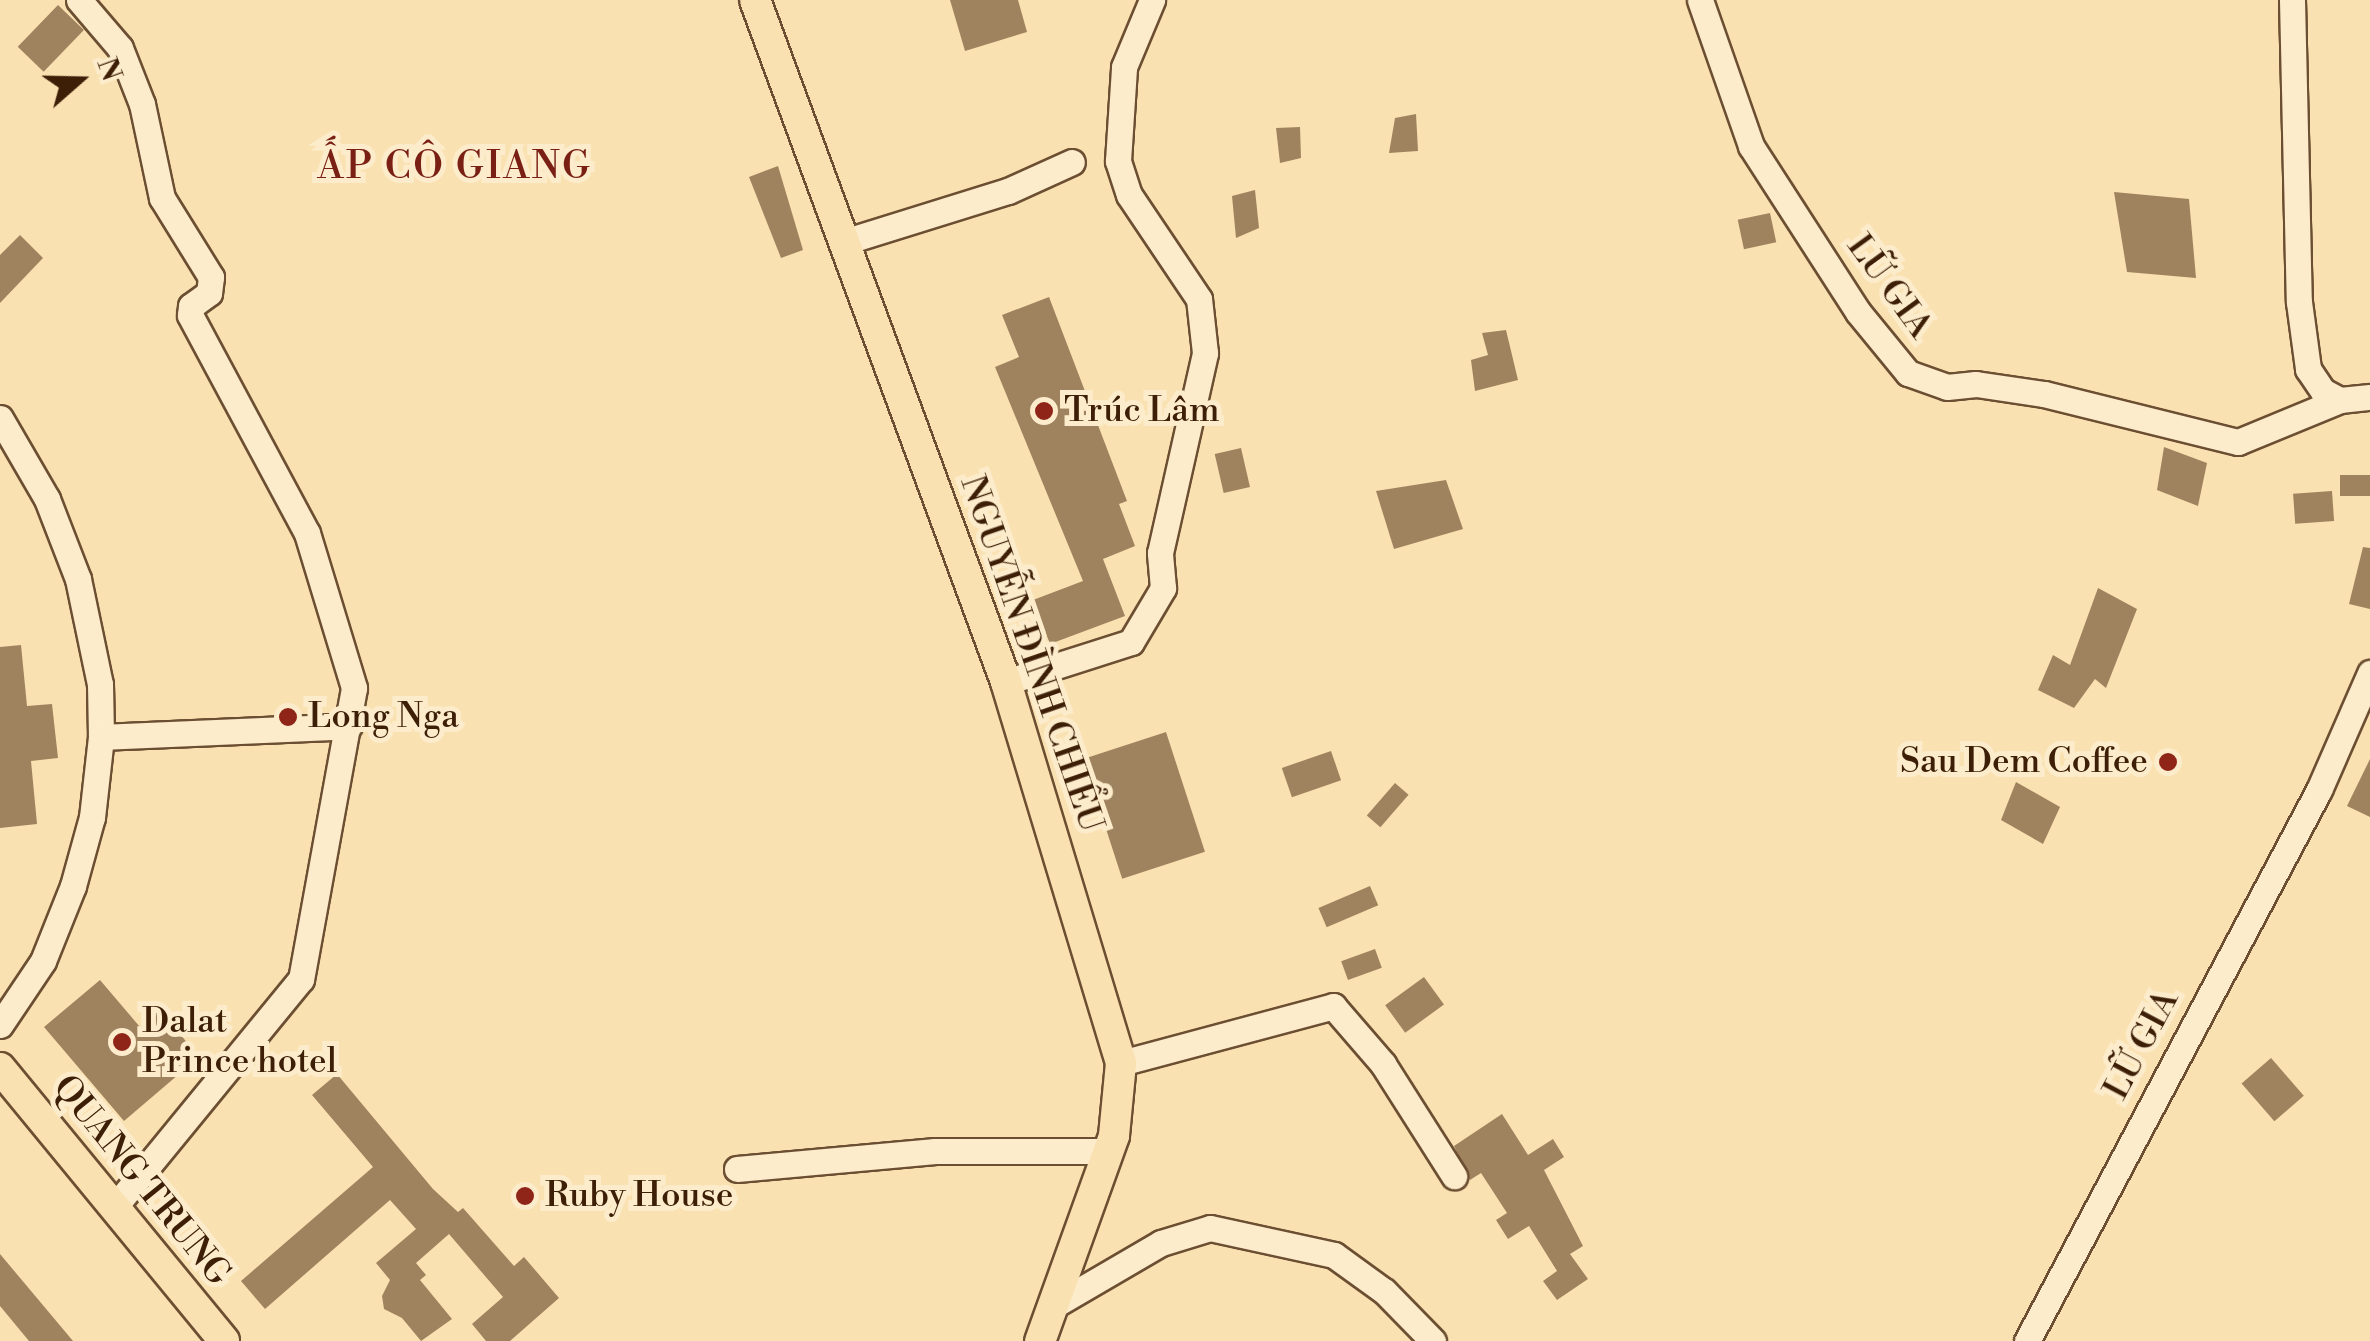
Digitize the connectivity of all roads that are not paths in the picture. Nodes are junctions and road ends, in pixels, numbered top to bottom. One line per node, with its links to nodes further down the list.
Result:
1 (79, 0): 13 (street)
2 (755, 0): 7 (main road, NGUYỄN ĐÌNH CHIỂU)
3 (1152, 0): 12 (street)
4 (1700, 0): 9 (street, LỮ GIA)
5 (2292, 0): 9 (street)
6 (1072, 162): 7 (street)
7 (846, 242): 12 (main road, NGUYỄN ĐÌNH CHIỂU)
8 (2370, 397): 9 (street, LỮ GIA)
9 (2340, 400)
10 (0, 418): 14 (street)
11 (2370, 673): 26 (street, LỮ GIA)
12 (1006, 682): 16 (main road, NGUYỄN ĐÌNH CHIỂU)
13 (349, 726): 14 (street); 21 (street)
14 (101, 737): 15 (street)
15 (0, 1024)
16 (1121, 1063): 18 (main road, NGUYỄN ĐÌNH CHIỂU); 20 (street)
17 (0, 1068): 21 (main road, QUANG TRUNG)
18 (1109, 1150): 19 (street); 22 (main road, NGUYỄN ĐÌNH CHIỂU)
19 (737, 1169)
20 (1454, 1176)
21 (115, 1206): 23 (main road, QUANG TRUNG)
22 (1053, 1306): 24 (main road, NGUYỄN ĐÌNH CHIỂU); 25 (street)
23 (224, 1341)
24 (1040, 1341)
25 (1433, 1341)
26 (2027, 1341)

